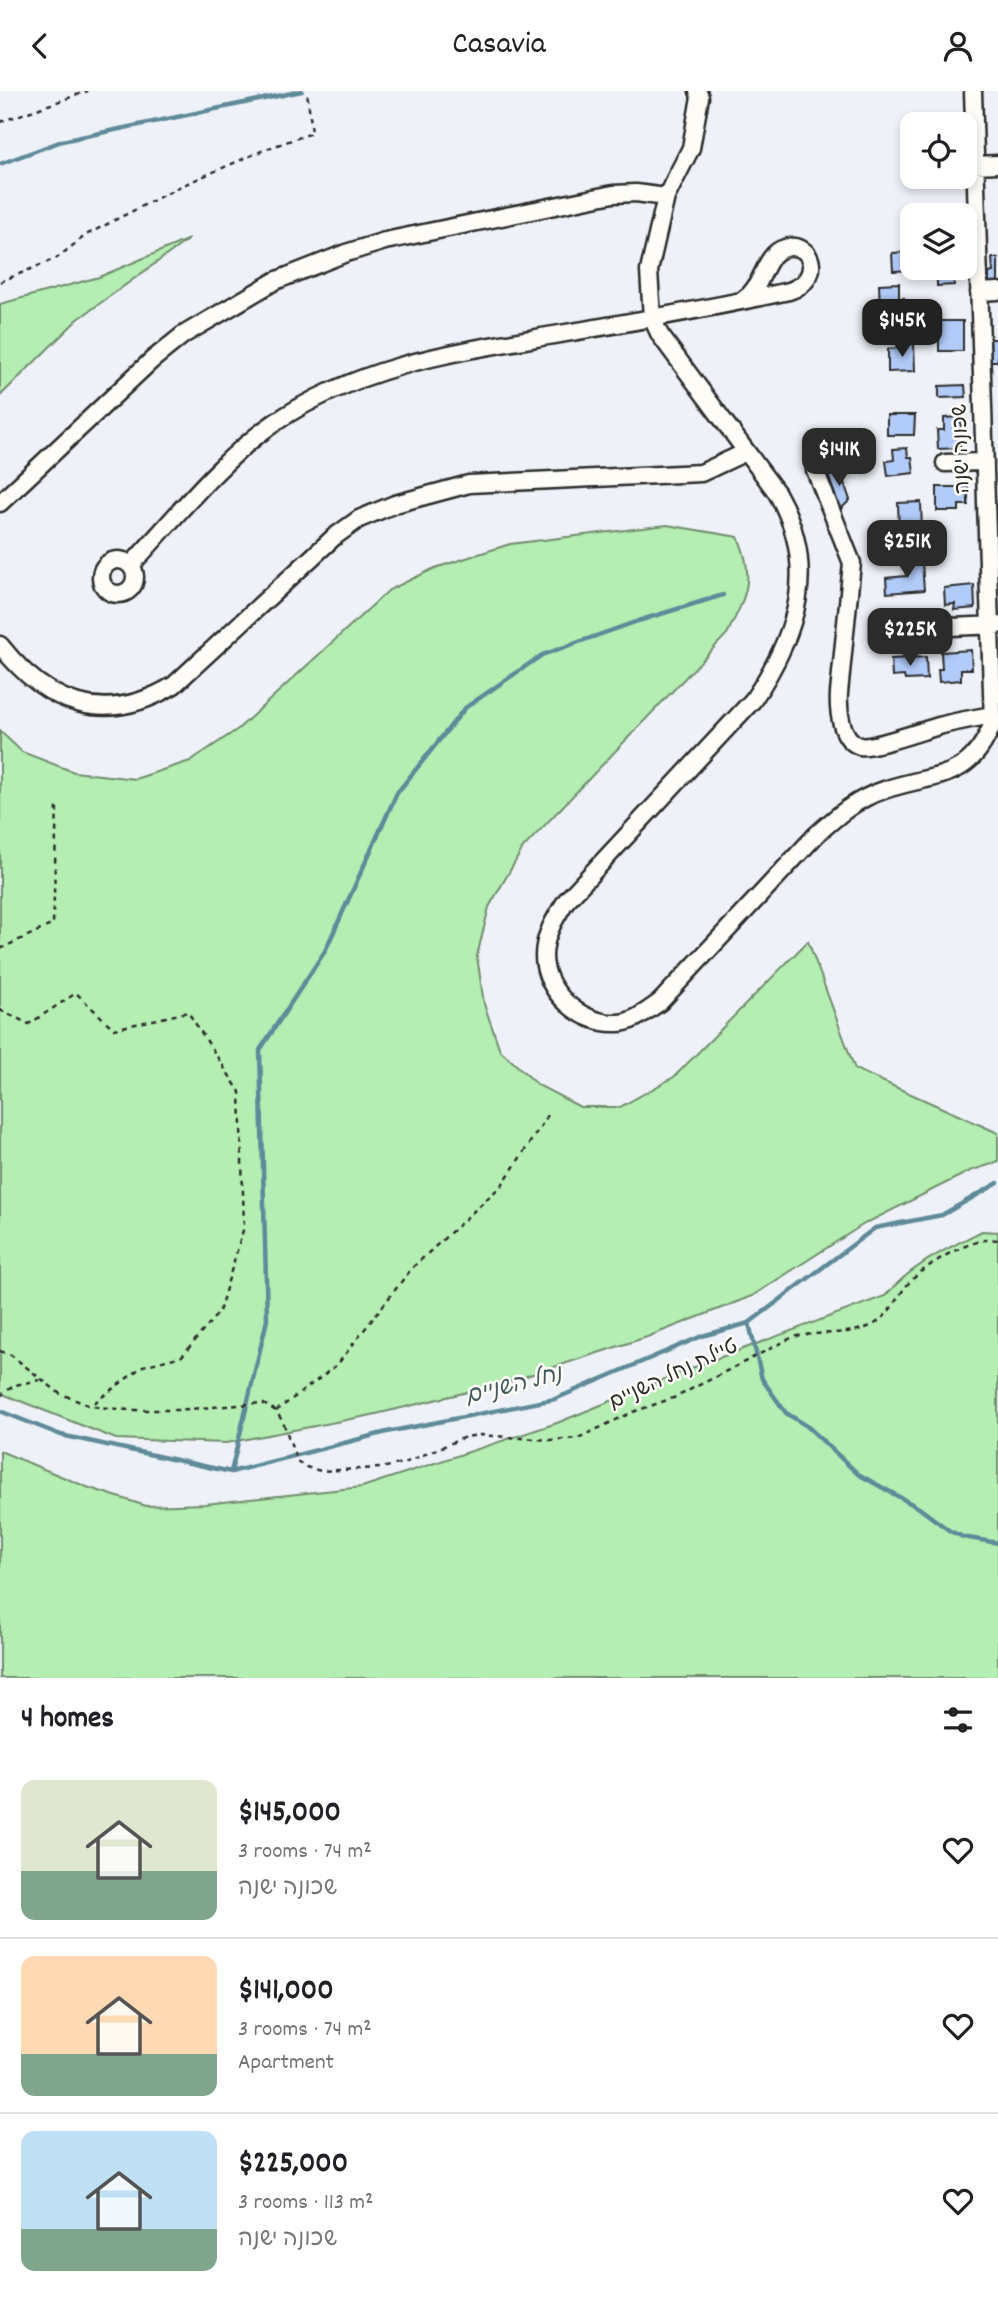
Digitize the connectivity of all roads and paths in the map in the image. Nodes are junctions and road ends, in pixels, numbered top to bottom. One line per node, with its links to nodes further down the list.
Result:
1 (88, 91): 6 (path)
2 (307, 91): 11 (path)
3 (698, 91): 10 (street)
4 (973, 91): 5 (street, שכונה ישנה)
5 (974, 112)
6 (0, 122)
7 (998, 164): 8 (street)
8 (977, 165)
9 (976, 189): 13 (street, שכונה ישנה)
10 (666, 197): 15 (street); 20 (street)
11 (0, 282)
12 (998, 291): 13 (street)
13 (979, 292): 18 (street, שכונה ישנה)
14 (744, 299): 15 (street)
15 (652, 318): 17 (street); 21 (street)
16 (840, 441): 25 (street)
17 (746, 452): 24 (street); 25 (street)
18 (985, 462): 19 (street); 22 (street, שכונה ישנה)
19 (945, 463)
20 (0, 503)
21 (131, 565)
22 (994, 625): 23 (street); 25 (street, שכונה ישנה)
23 (950, 627)
24 (0, 645)
25 (995, 721)
26 (57, 805): 27 (path)
27 (0, 949)
28 (0, 1010): 34 (path)
29 (550, 1112): 35 (path)
30 (998, 1240): 35 (path, טיילת נחל השניים)
31 (0, 1351): 32 (path)
32 (40, 1380): 33 (path); 34 (path)
33 (0, 1396)
34 (90, 1406): 35 (path)
35 (276, 1411)

